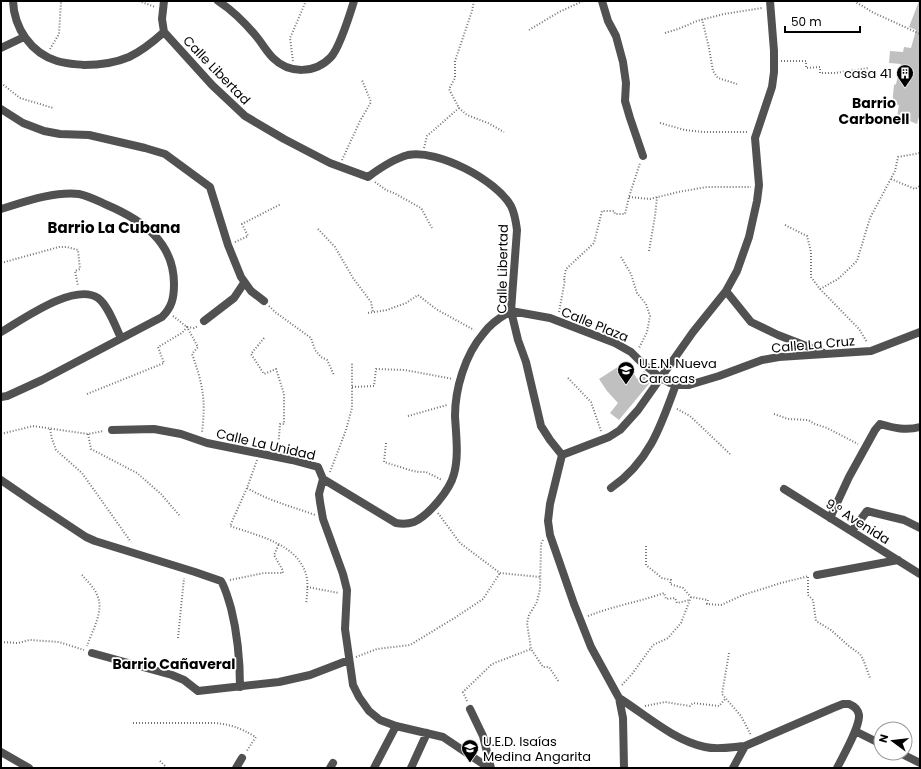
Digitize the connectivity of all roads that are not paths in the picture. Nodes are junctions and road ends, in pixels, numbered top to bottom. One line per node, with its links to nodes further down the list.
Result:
1 (13, 1): 8 (street)
2 (218, 1): 3 (street)
3 (354, 1)
4 (602, 1): 11 (street)
5 (770, 4): 14 (street)
6 (163, 5): 7 (street)
7 (164, 32): 8 (street); 16 (street, Calle Libertad)
8 (24, 37): 9 (street)
9 (1, 48)
10 (1, 109): 13 (street)
11 (643, 156)
12 (1, 209): 20 (street)
13 (244, 283): 15 (street); 17 (street)
14 (726, 291): 21 (street); 22 (street)
15 (264, 301)
16 (511, 311): 22 (street, Calle Plaza); 27 (street, Calle Libertad); 28 (street, Calle La Unidad)
17 (204, 321)
18 (1, 332): 20 (street)
19 (920, 332): 21 (street, Calle La Cruz)
20 (121, 338): 24 (street)
21 (826, 354): 23 (street, Calle La Cruz)
22 (661, 378): 23 (street, Calle La Cruz); 27 (street)
23 (676, 384): 30 (street)
24 (1, 397)
25 (920, 427): 32 (street)
26 (112, 430): 28 (street, Calle La Unidad)
27 (562, 454): 41 (street)
28 (325, 479): 39 (street)
29 (1, 480): 40 (street)
30 (610, 488)
31 (784, 489): 32 (street, 9.° Avenida)
32 (830, 518): 34 (street, 9.° Avenida)
33 (920, 528): 34 (street)
34 (852, 531): 35 (street, 9.° Avenida)
35 (898, 560): 36 (street, 9.° Avenida); 37 (street)
36 (920, 574)
37 (817, 575)
38 (89, 652): 40 (street)
39 (349, 660): 40 (street); 43 (street)
40 (240, 687)
41 (617, 695): 47 (street); 55 (street)
42 (470, 709): 54 (street)
43 (396, 726): 45 (street); 52 (street)
44 (855, 730): 46 (street); 47 (street); 57 (street)
45 (427, 734): 53 (street); 54 (street)
46 (873, 740)
47 (745, 746): 56 (street)
48 (1, 752): 50 (street)
49 (242, 758): 51 (street)
50 (29, 768)
51 (236, 768)
52 (374, 768)
53 (412, 768)
54 (490, 768)
55 (624, 768)
56 (733, 768)
57 (837, 768)

